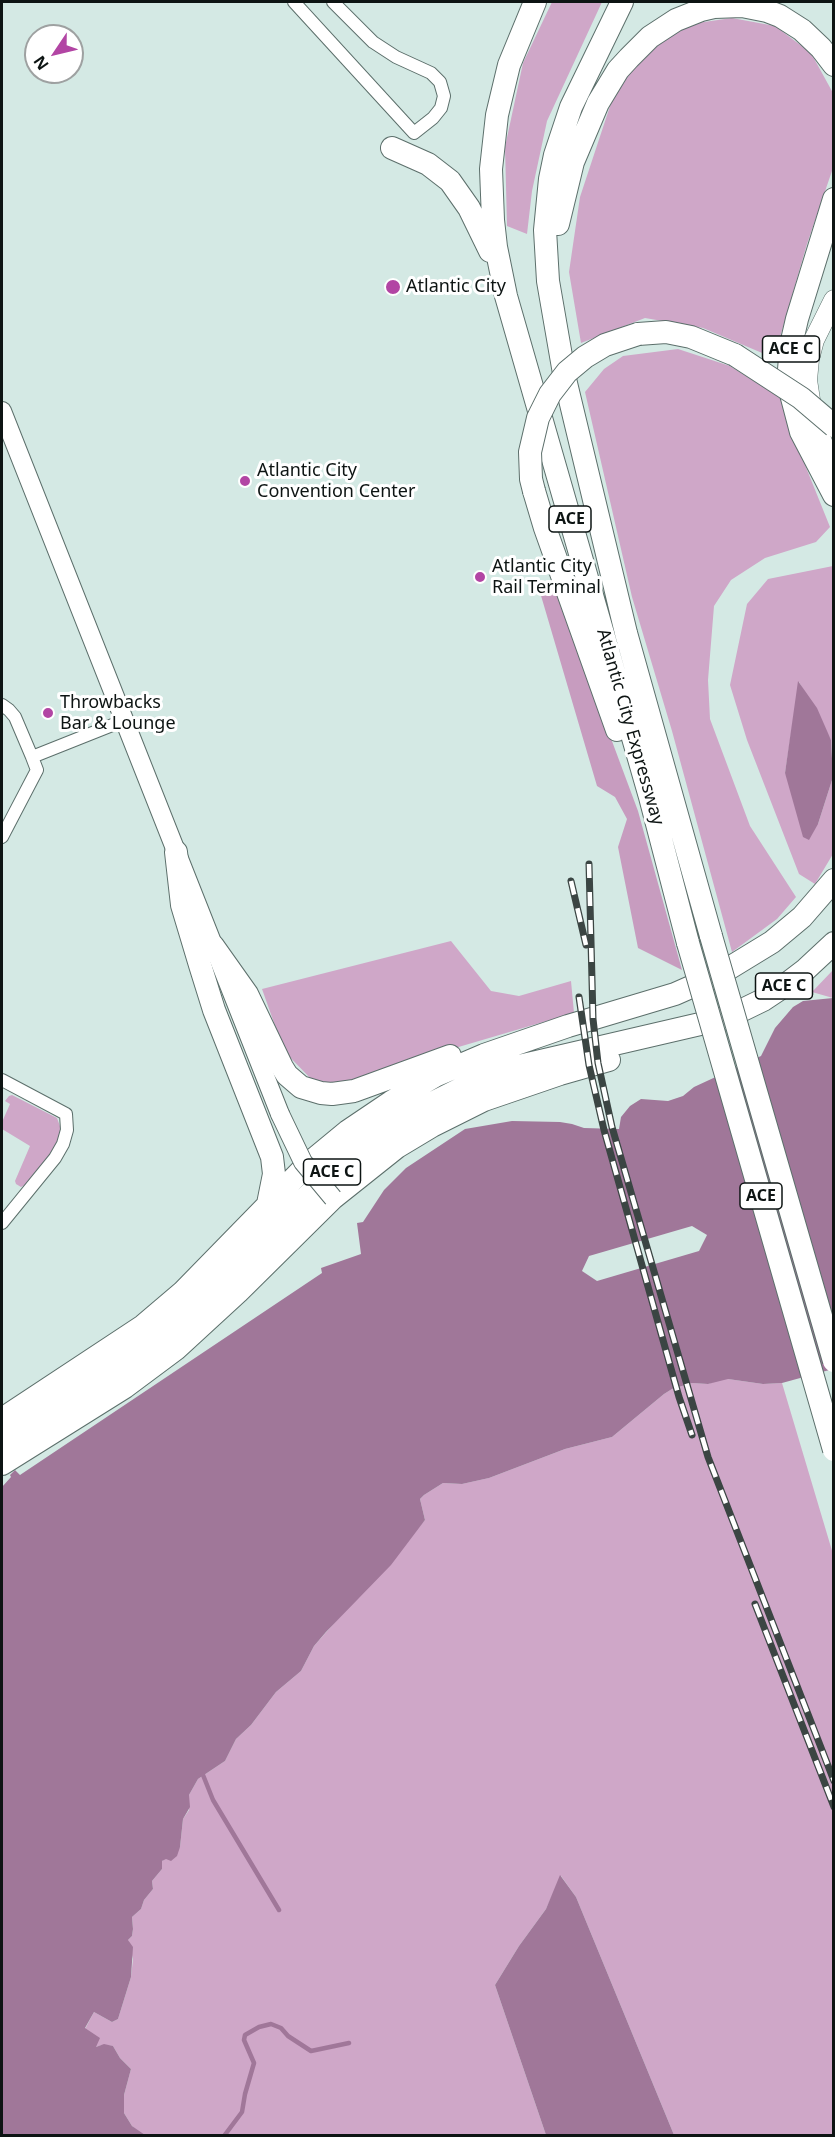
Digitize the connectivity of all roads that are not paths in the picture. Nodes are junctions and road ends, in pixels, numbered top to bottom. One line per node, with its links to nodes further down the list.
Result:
1 (294, 2): 2 (street)
2 (333, 2)
3 (535, 2): 8 (highway, Atlantic City Expressway / ACE)
4 (622, 2): 9 (highway, Atlantic City Expressway / ACE)
5 (834, 65): 9 (highway)
6 (392, 148): 8 (highway)
7 (834, 199): 14 (highway, ACE C)
8 (501, 273): 18 (highway, Atlantic City Expressway / ACE)
9 (548, 281): 19 (highway, Atlantic City Expressway / ACE)
10 (834, 300): 13 (main road)
11 (2, 411): 16 (street)
12 (834, 426): 18 (highway, ACE C, bridge)
13 (834, 471)
14 (834, 495)
15 (2, 705): 17 (street)
16 (125, 720): 17 (street); 21 (street)
17 (32, 758): 20 (street)
18 (637, 770): 19 (highway, Atlantic City Expressway / ACE)
19 (653, 795): 31 (highway, Atlantic City Expressway / ACE, bridge); 34 (highway, Atlantic City Expressway / ACE, bridge)
20 (2, 837)
21 (176, 852): 24 (street); 29 (highway)
22 (834, 880): 26 (highway, ACE C)
23 (834, 943): 25 (highway, ACE C)
24 (213, 946): 26 (highway); 28 (street, bridge)
25 (726, 1018): 28 (highway); 33 (highway, ACE C)
26 (568, 1026): 29 (highway, ACE C)
27 (2, 1080): 30 (street)
28 (333, 1198): 35 (highway)
29 (268, 1204): 32 (highway, ACE C)
30 (2, 1223)
31 (834, 1361)
32 (2, 1419)
33 (2, 1441)
34 (834, 1450)
35 (2, 1464)

